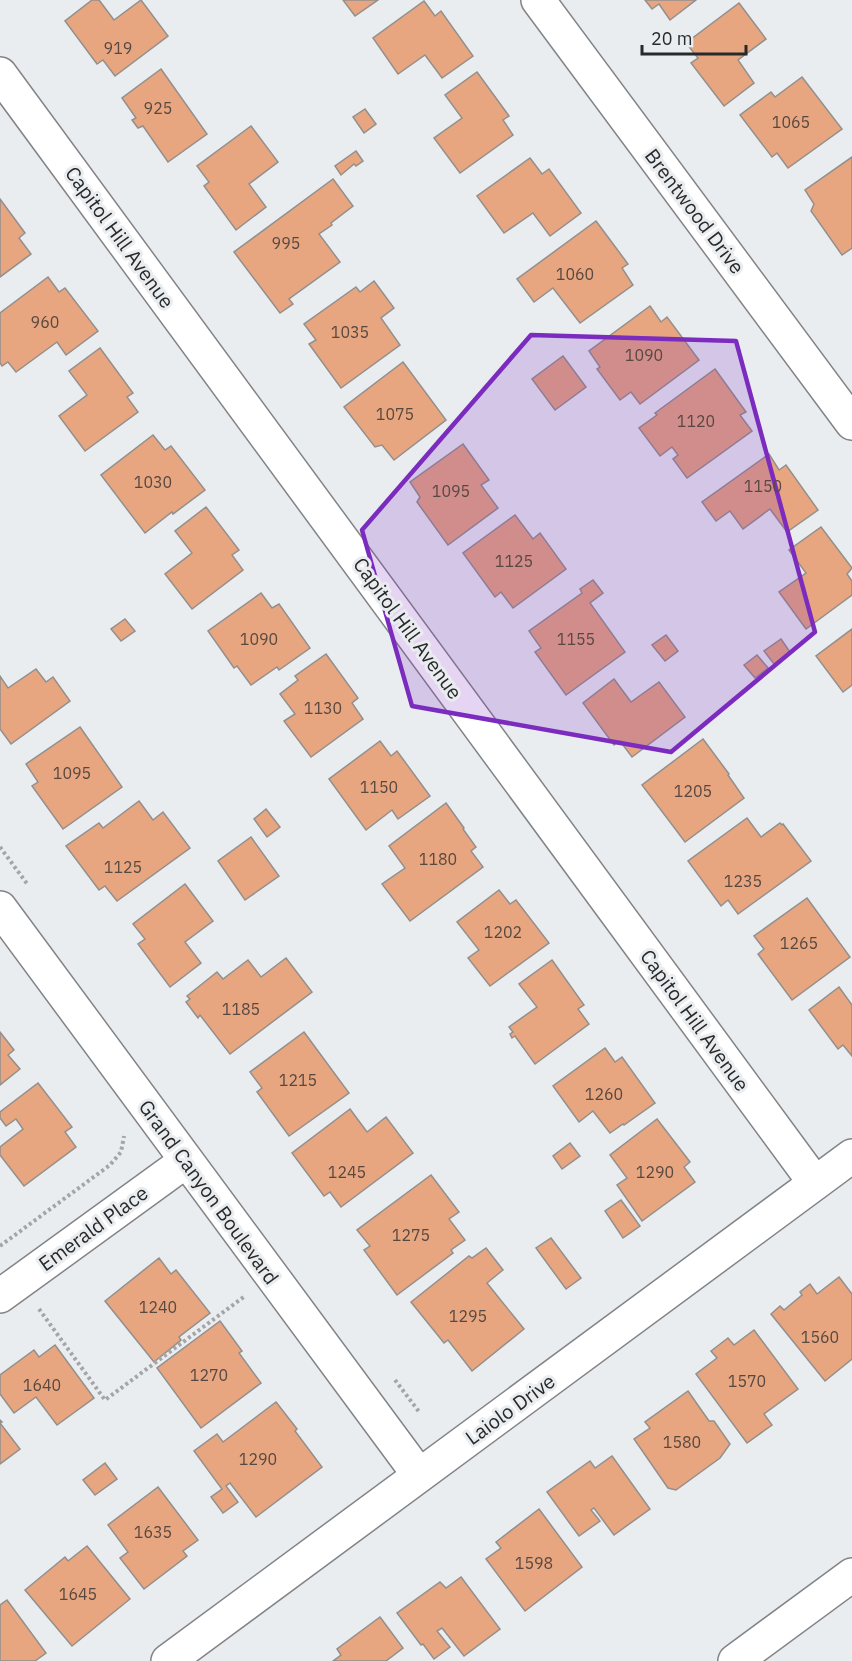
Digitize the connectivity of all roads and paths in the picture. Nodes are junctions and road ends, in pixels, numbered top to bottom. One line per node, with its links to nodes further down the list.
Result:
1 (538, 0): 3 (street, Brentwood Drive)
2 (0, 74): 8 (street, Capitol Hill Avenue)
3 (852, 423)
4 (0, 908): 7 (street, Grand Canyon Boulevard)
5 (123, 1128): 9 (path)
6 (852, 1156): 8 (street, Laiolo Drive)
7 (186, 1161): 11 (street, Emerald Place); 13 (street, Grand Canyon Boulevard)
8 (815, 1184): 13 (street, Laiolo Drive)
9 (0, 1246)
10 (249, 1293): 12 (path)
11 (0, 1296)
12 (38, 1308)
13 (419, 1475): 15 (street, Laiolo Drive)
14 (852, 1575): 16 (street)
15 (168, 1661)
16 (735, 1661)

